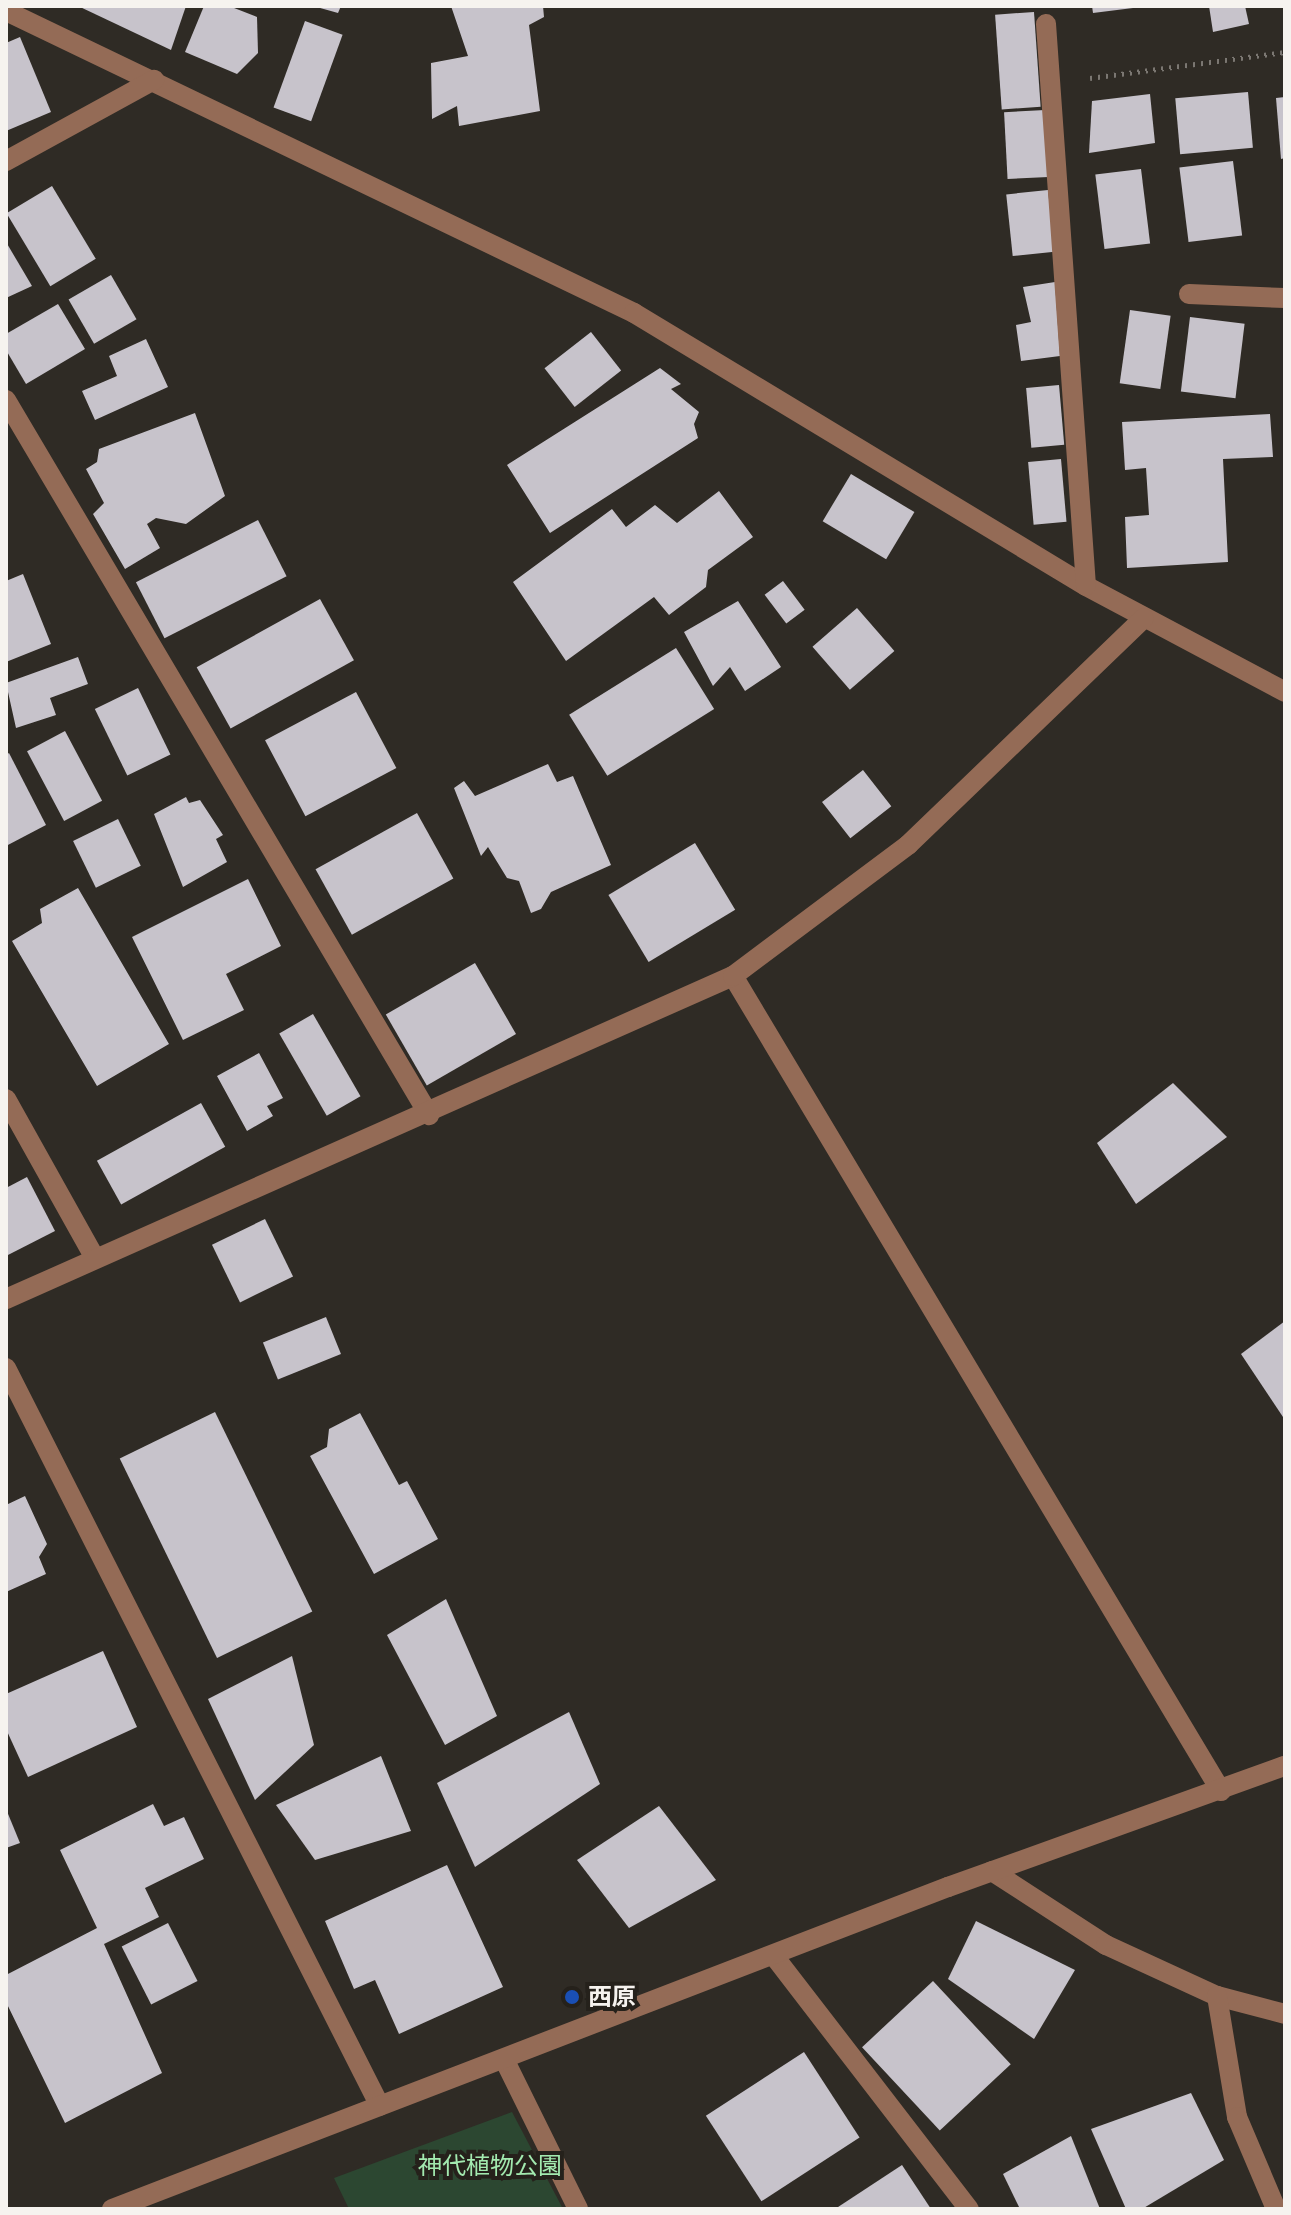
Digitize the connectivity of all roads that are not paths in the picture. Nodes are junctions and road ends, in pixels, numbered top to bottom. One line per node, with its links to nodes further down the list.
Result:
1 (6, 11): 3 (street)
2 (1046, 24): 8 (street)
3 (154, 80): 4 (street); 8 (street)
4 (6, 161)
5 (1189, 294): 6 (street)
6 (1285, 298)
7 (6, 400): 13 (street)
8 (1086, 586): 9 (street)
9 (1144, 618): 10 (street); 11 (street)
10 (1285, 692)
11 (733, 976): 13 (street); 18 (street)
12 (6, 1099): 14 (street)
13 (429, 1115): 14 (street)
14 (95, 1258): 15 (street)
15 (6, 1299)
16 (6, 1368): 24 (street)
17 (1285, 1766): 18 (street)
18 (1221, 1791): 19 (street)
19 (992, 1871): 20 (street); 21 (street)
20 (774, 1956): 23 (street); 27 (street)
21 (1217, 1996): 22 (street); 28 (street)
22 (1285, 2014)
23 (504, 2059): 24 (street); 26 (street)
24 (380, 2106): 25 (street)
25 (112, 2209)
26 (578, 2209)
27 (969, 2209)
28 (1276, 2209)

